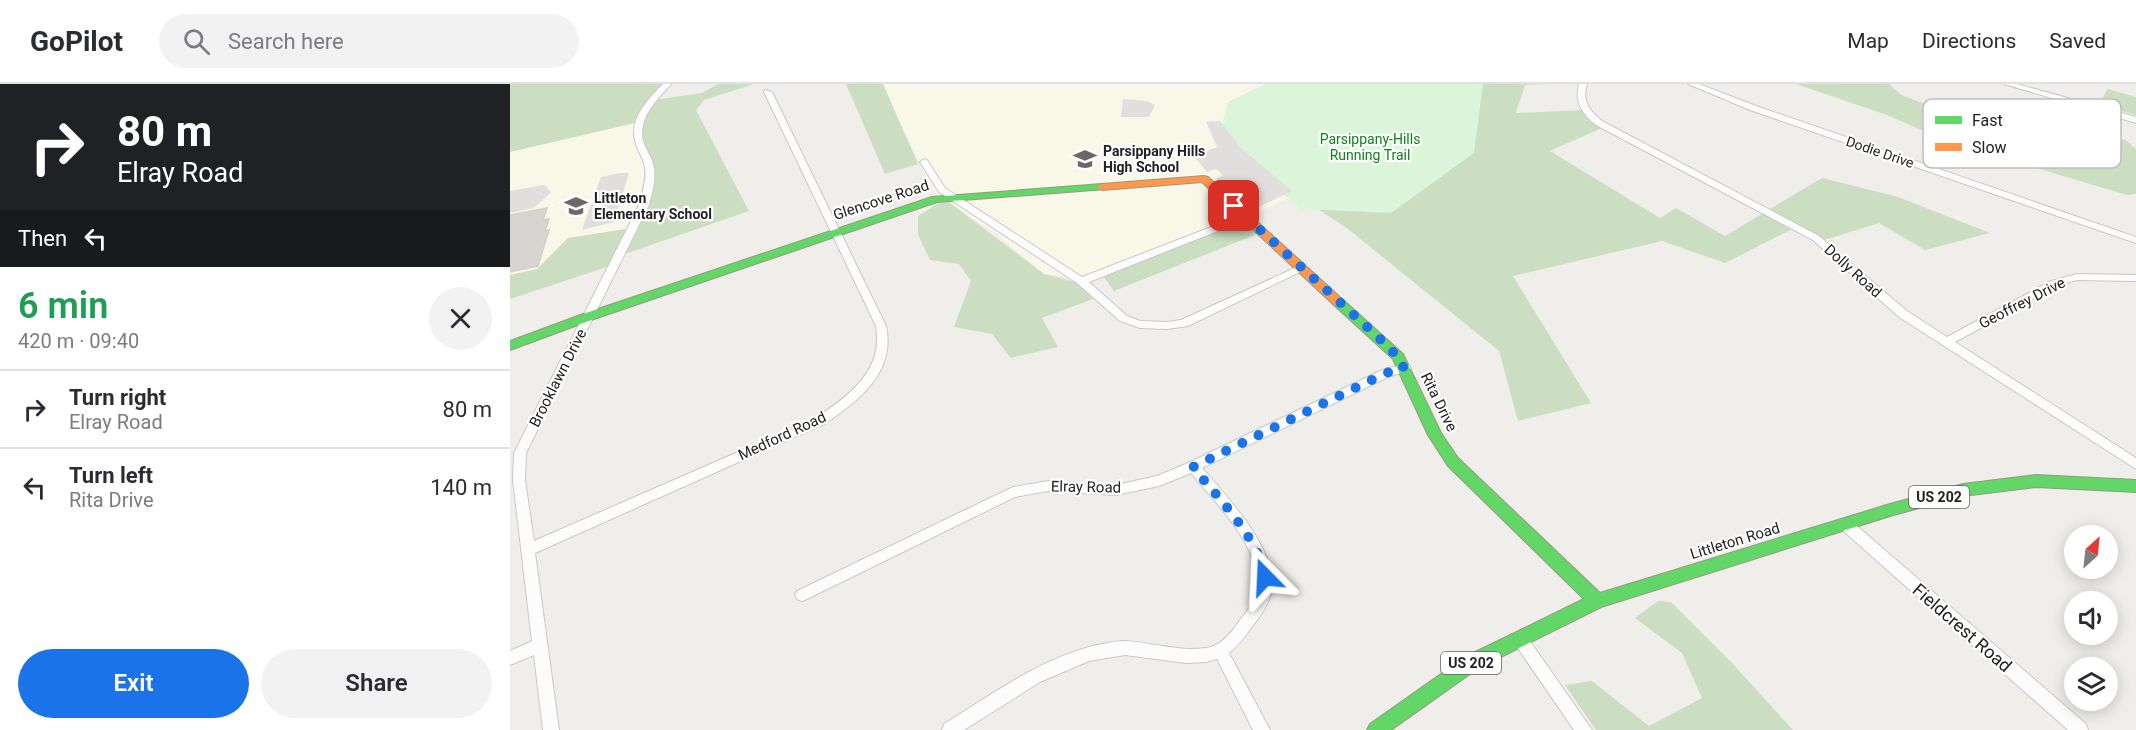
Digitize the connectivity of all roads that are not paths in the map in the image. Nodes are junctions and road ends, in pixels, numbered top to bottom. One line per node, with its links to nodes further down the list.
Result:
1 (667, 84): 19 (street, Brooklawn Drive)
2 (1583, 84): 20 (street, Dolly Road)
3 (1692, 84): 10 (street, Dodie Drive)
4 (2008, 84): 6 (street)
5 (768, 92): 14 (street, Medford Road)
6 (2061, 99)
7 (2121, 116): 8 (street)
8 (2136, 120)
9 (924, 162): 12 (street)
10 (1923, 167)
11 (1927, 168): 15 (street, Dodie Drive)
12 (953, 197): 13 (street, Rita Drive); 14 (street, Glencove Road); 18 (street, Glencove Road)
13 (1245, 217): 16 (street, Rita Drive); 18 (street)
14 (836, 232): 19 (street, Glencove Road); 27 (street, Medford Road)
15 (2136, 240)
16 (1300, 269): 18 (street, Glencove Road); 22 (street, Rita Drive)
17 (2136, 278): 20 (street, Geoffrey Drive)
18 (1081, 281)
19 (590, 316): 21 (street, Glencove Road); 27 (street, Brooklawn Drive)
20 (1947, 342): 23 (street, Dolly Road)
21 (510, 346)
22 (1404, 368): 24 (street, Elray Road); 29 (street, Rita Drive)
23 (2136, 464)
24 (1193, 467): 28 (street, Elray Road); 32 (street)
25 (2136, 486): 26 (street, Littleton Road / US 202)
26 (1845, 524): 29 (street, Littleton Road / US 202); 39 (street, Fieldcrest Road)
27 (528, 550): 31 (street, Brooklawn Drive)
28 (802, 595)
29 (1598, 601): 30 (street, Littleton Road / US 202)
30 (1520, 639): 37 (street, Littleton Road / US 202); 38 (street)
31 (539, 645): 33 (street); 34 (street, Brooklawn Drive)
32 (1220, 650): 35 (street); 36 (street)
33 (510, 658)
34 (551, 730)
35 (950, 730)
36 (1262, 730)
37 (1376, 730)
38 (1584, 730)
39 (2080, 730)

